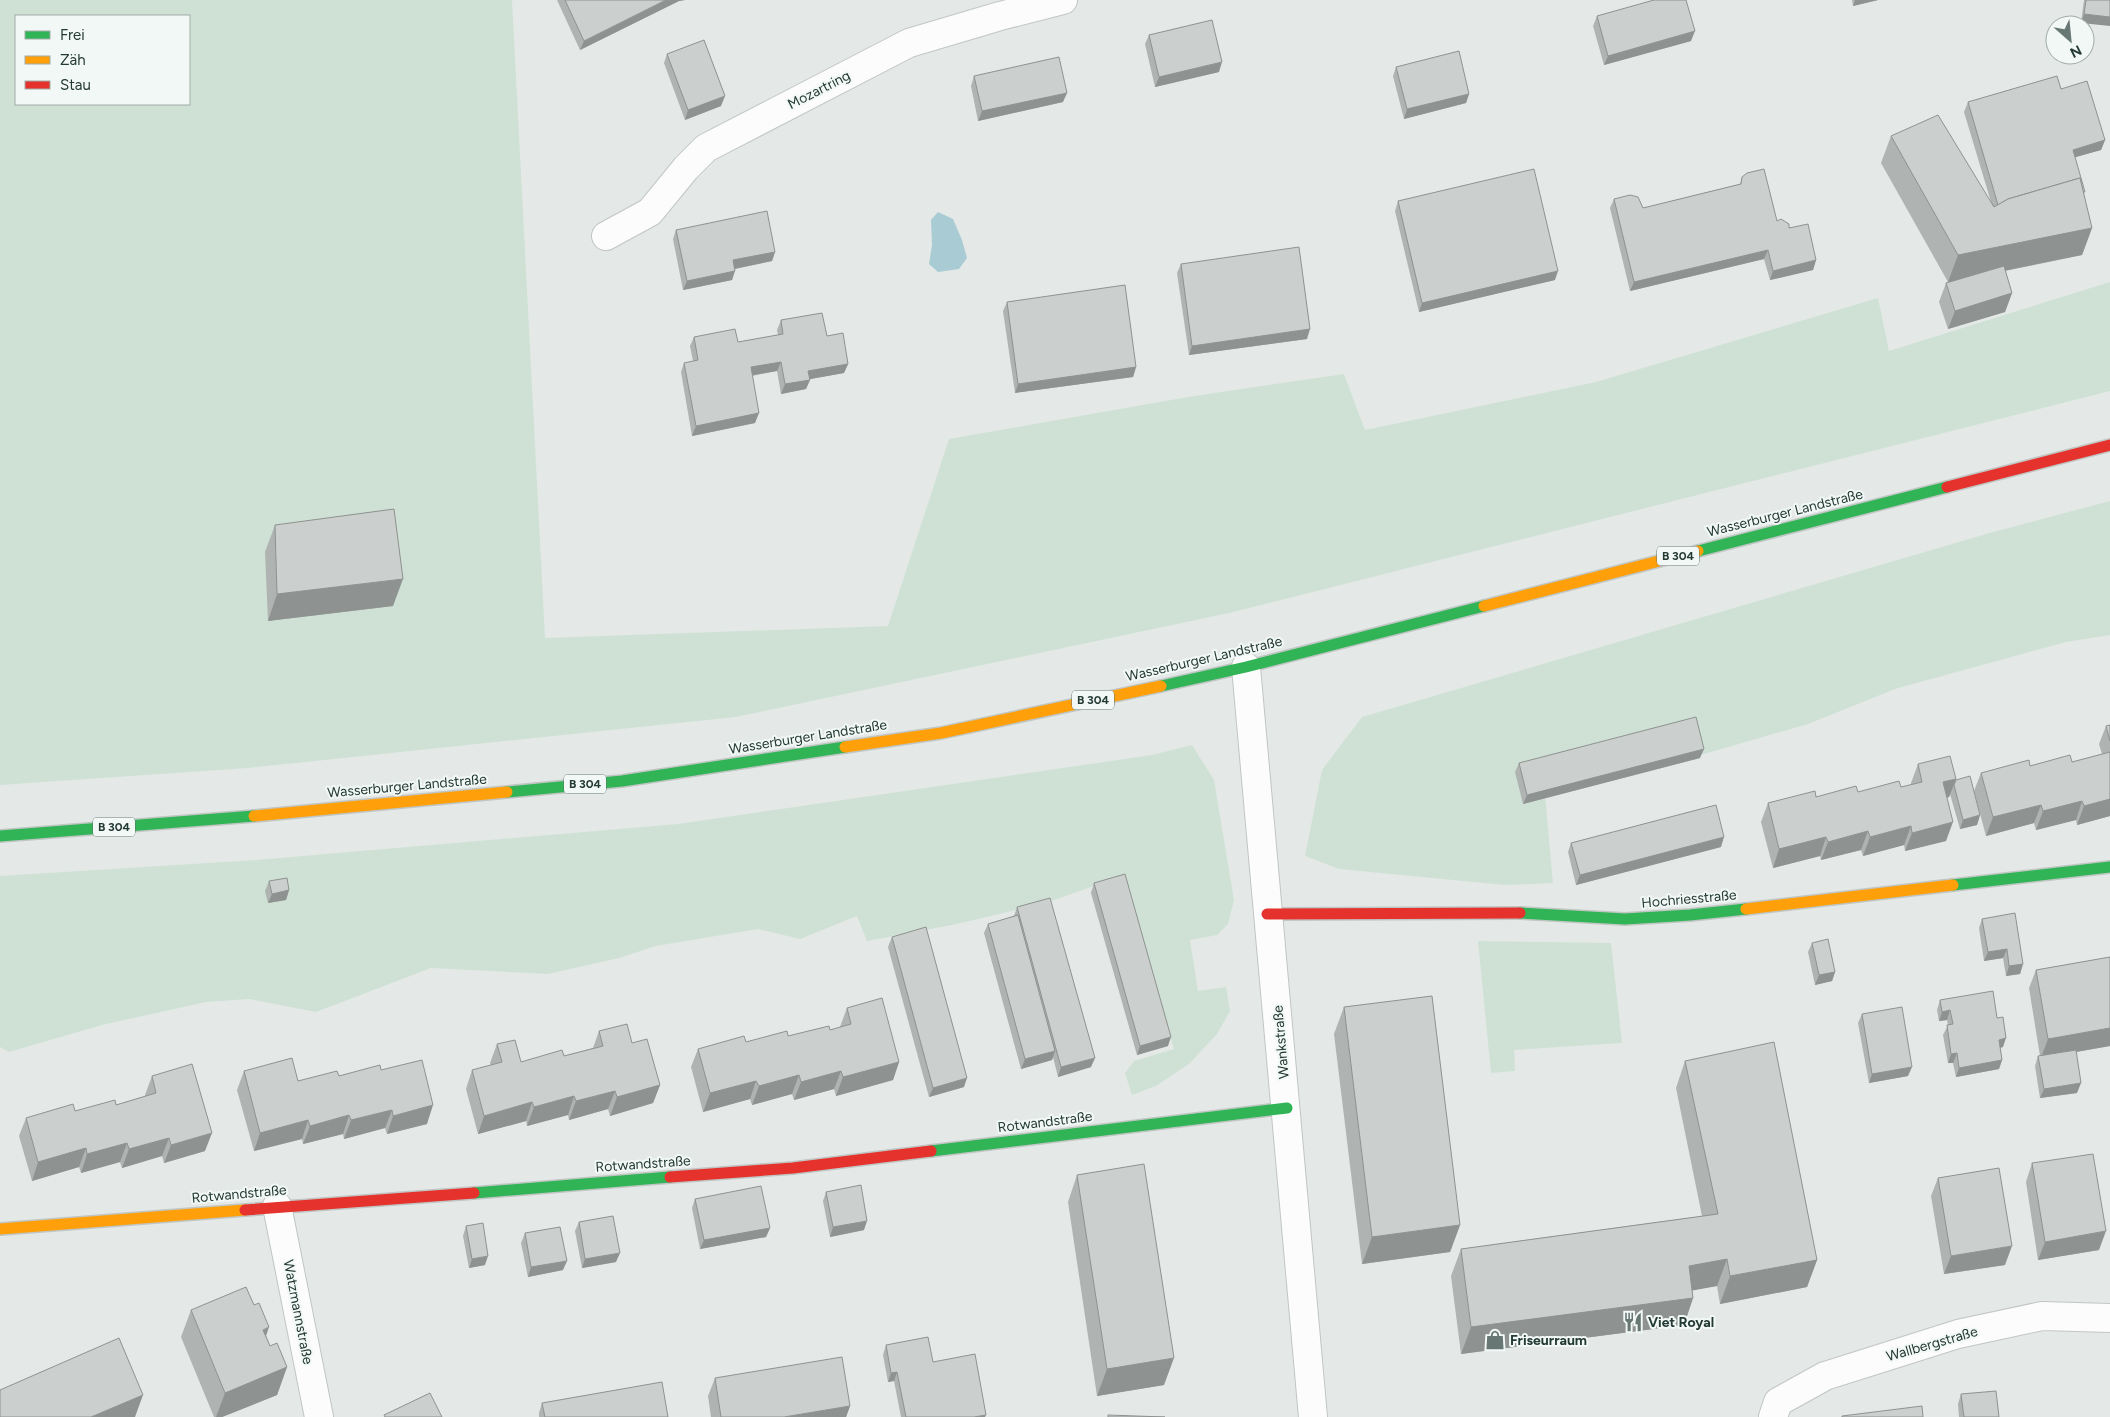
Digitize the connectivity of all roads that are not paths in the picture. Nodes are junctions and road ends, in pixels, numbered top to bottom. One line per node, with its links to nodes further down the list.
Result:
1 (1063, 0): 2 (street, Mozartring)
2 (606, 236)
3 (2110, 445): 4 (main road, Wasserburger Landstraße / B 304)
4 (1246, 667): 5 (main road, Wasserburger Landstraße / B 304); 7 (street, Wankstraße)
5 (0, 836)
6 (2110, 867): 7 (main road, Hochriesstraße)
7 (1268, 914): 8 (street, Wankstraße)
8 (1287, 1108): 9 (main road, Rotwandstraße); 13 (street, Wankstraße)
9 (277, 1206): 10 (main road, Rotwandstraße); 12 (street, Watzmannstraße)
10 (0, 1229)
11 (2110, 1318): 14 (street, Wallbergstraße)
12 (319, 1417)
13 (1313, 1417)
14 (1773, 1417)

